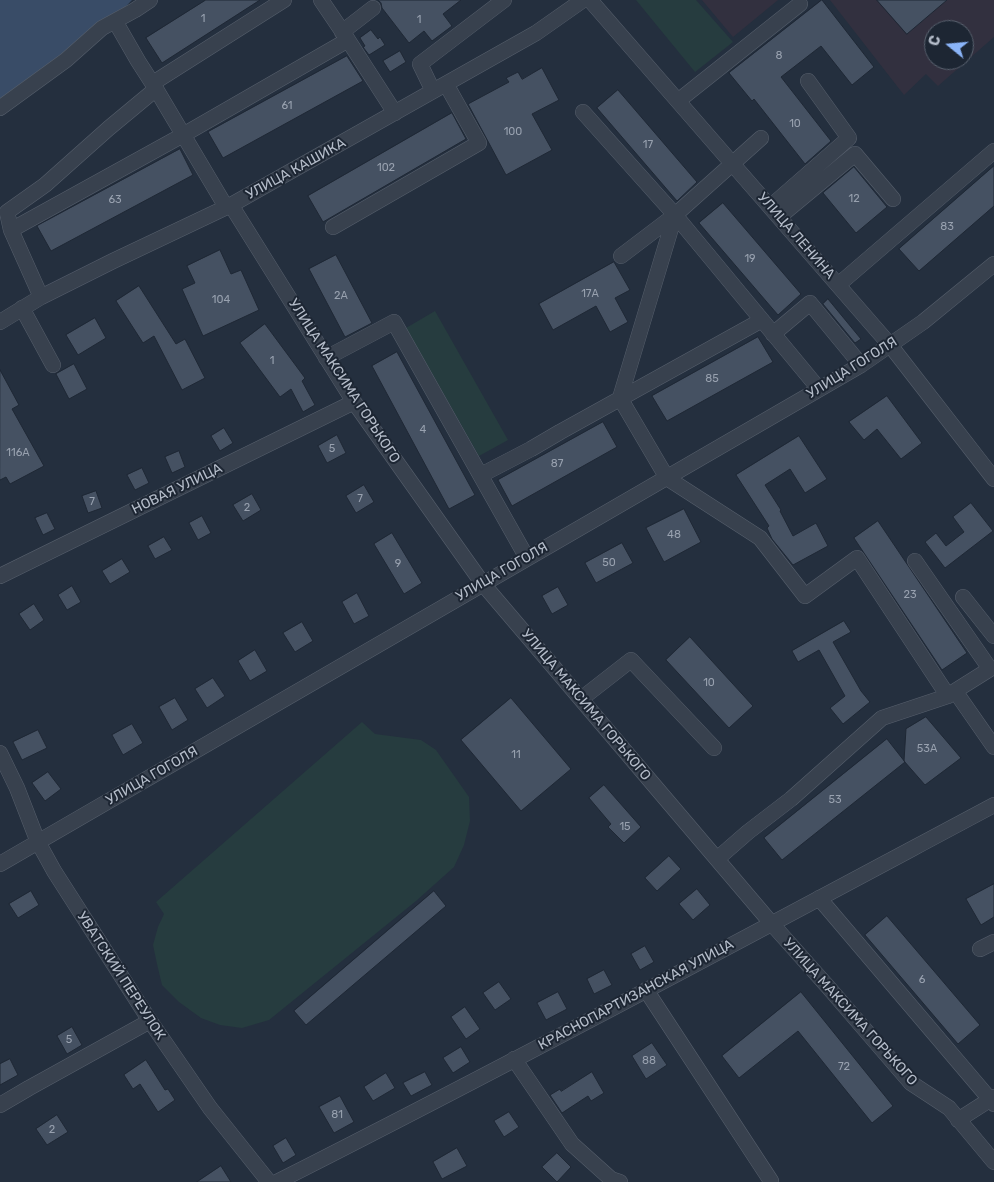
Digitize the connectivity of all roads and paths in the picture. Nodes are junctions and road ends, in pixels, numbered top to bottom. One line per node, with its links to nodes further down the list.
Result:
1 (150, 0): 9 (street)
2 (284, 0): 12 (street)
3 (321, 0): 10 (street)
4 (504, 0): 13 (street)
5 (583, 0): 13 (street, УЛИЦА КАШИКА)
6 (590, 0): 14 (street, УЛИЦА ЛЕНИНА)
7 (800, 4): 14 (street)
8 (373, 8): 10 (street)
9 (115, 21): 12 (street, УЛИЦА МАКСИМА ГОРЬКОГО); 15 (street)
10 (345, 36): 17 (street); 18 (street)
11 (808, 81): 24 (street)
12 (154, 86): 18 (street, УЛИЦА МАКСИМА ГОРЬКОГО); 27 (street)
13 (440, 87): 17 (street, УЛИЦА КАШИКА); 26 (street)
14 (678, 101): 21 (street, УЛИЦА ЛЕНИНА)
15 (0, 108)
16 (583, 112): 25 (street)
17 (395, 113): 23 (street, УЛИЦА КАШИКА)
18 (183, 134): 23 (street, УЛИЦА МАКСИМА ГОРЬКОГО); 27 (street)
19 (761, 138): 21 (street)
20 (994, 151): 30 (street)
21 (733, 164): 24 (street, УЛИЦА ЛЕНИНА); 25 (street)
22 (893, 199): 24 (street)
23 (229, 206): 31 (street, УЛИЦА КАШИКА); 37 (street, УЛИЦА МАКСИМА ГОРЬКОГО)
24 (774, 212): 30 (street, УЛИЦА ЛЕНИНА)
25 (675, 216): 28 (street); 33 (street); 41 (street)
26 (333, 227)
27 (11, 230): 31 (street)
28 (621, 256)
29 (994, 264): 36 (street, УЛИЦА ГОГОЛЯ)
30 (838, 285): 36 (street, УЛИЦА ЛЕНИНА)
31 (41, 297): 32 (street, УЛИЦА КАШИКА)
32 (22, 308): 34 (street, УЛИЦА КАШИКА); 38 (street)
33 (762, 320): 35 (street); 41 (street)
34 (0, 322)
35 (773, 334): 39 (street); 40 (street)
36 (890, 345): 39 (street, УЛИЦА ГОГОЛЯ); 45 (street, УЛИЦА ЛЕНИНА)
37 (326, 358): 42 (street, УЛИЦА МАКСИМА ГОРЬКОГО); 43 (street)
38 (53, 365)
39 (861, 365): 40 (street, УЛИЦА ГОГОЛЯ)
40 (819, 390): 44 (street, УЛИЦА ГОГОЛЯ)
41 (620, 398): 43 (street); 44 (street)
42 (354, 402): 48 (street, НОВАЯ УЛИЦА); 49 (street, УЛИЦА МАКСИМА ГОРЬКОГО)
43 (480, 475): 46 (street)
44 (667, 478): 46 (street, УЛИЦА ГОГОЛЯ); 52 (street)
45 (994, 479)
46 (527, 558): 49 (street, УЛИЦА ГОГОЛЯ)
47 (915, 561): 52 (street)
48 (0, 576)
49 (483, 584): 53 (street, УЛИЦА МАКСИМА ГОРЬКОГО); 58 (street, УЛИЦА ГОГОЛЯ)
50 (963, 597): 51 (street)
51 (994, 636)
52 (951, 694): 54 (street); 59 (street)
53 (581, 699): 55 (street); 59 (street, УЛИЦА МАКСИМА ГОРЬКОГО)
54 (994, 747)
55 (714, 748)
56 (0, 753): 58 (street, УВАТСКИЙ ПЕРЕУЛОК)
57 (994, 805): 61 (street, КРАСНОПАРТИЗАНСКАЯ УЛИЦА)
58 (38, 842): 60 (street, УЛИЦА ГОГОЛЯ); 66 (street, УВАТСКИЙ ПЕРЕУЛОК)
59 (717, 859): 62 (street, УЛИЦА МАКСИМА ГОРЬКОГО)
60 (0, 864)
61 (820, 898): 62 (street, КРАСНОПАРТИЗАНСКАЯ УЛИЦА); 68 (street)
62 (772, 924): 65 (street, КРАСНОПАРТИЗАНСКАЯ УЛИЦА); 70 (street, УЛИЦА МАКСИМА ГОРЬКОГО)
63 (994, 942): 64 (street)
64 (980, 949)
65 (646, 990): 67 (street, КРАСНОПАРТИЗАНСКАЯ УЛИЦА); 72 (street)
66 (150, 1021): 69 (street); 73 (street, УВАТСКИЙ ПЕРЕУЛОК)
67 (514, 1059): 74 (street, КРАСНОПАРТИЗАНСКАЯ УЛИЦА); 75 (street)
68 (993, 1100): 70 (street)
69 (0, 1105)
70 (958, 1120): 71 (street, УЛИЦА МАКСИМА ГОРЬКОГО)
71 (994, 1162)
72 (771, 1181)
73 (269, 1182)
74 (277, 1182)
75 (620, 1182)

